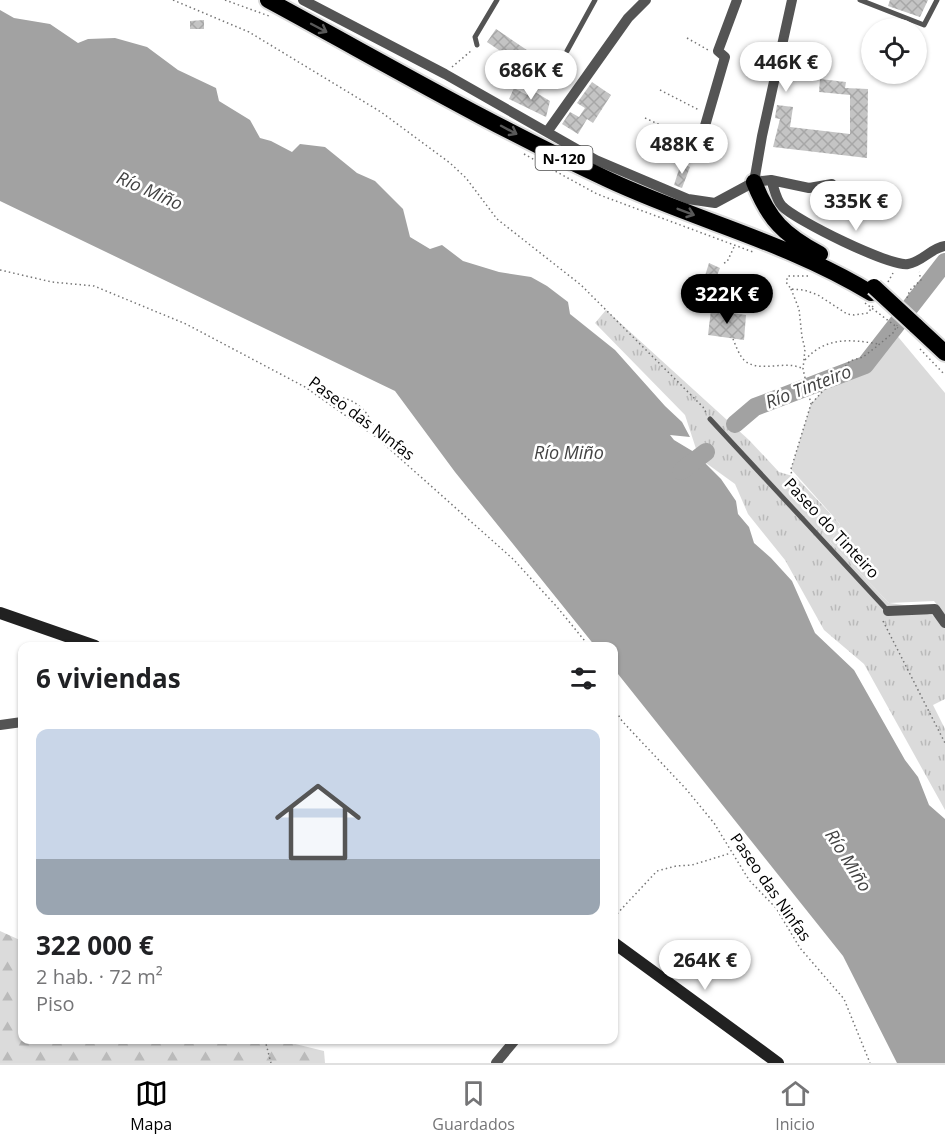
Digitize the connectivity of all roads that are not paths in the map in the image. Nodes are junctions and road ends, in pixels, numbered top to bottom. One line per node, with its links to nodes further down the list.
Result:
1 (268, 0): 17 (highway, N-120, one-way to 17)
2 (303, 0): 12 (street)
3 (497, 0): 10 (lane)
4 (595, 0): 11 (lane)
5 (646, 0): 12 (street)
6 (737, 0): 13 (street)
7 (792, 0): 14 (street)
8 (860, 0): 9 (lane)
9 (937, 0)
10 (477, 45)
11 (567, 51)
12 (547, 132): 14 (street)
13 (700, 143)
14 (763, 181): 15 (street); 16 (street); 17 (highway)
15 (832, 184)
16 (945, 246)
17 (874, 294): 18 (highway, N-120, bridge)
18 (945, 353)
19 (710, 419): 20 (lane, Paseo do Tinteiro)
20 (888, 610): 22 (street)
21 (0, 614): 23 (main road)
22 (945, 623)
23 (83, 642)
24 (18, 723): 25 (street)
25 (0, 725)
26 (618, 946): 29 (main road)
27 (511, 1044): 28 (street)
28 (496, 1063)
29 (778, 1063)

